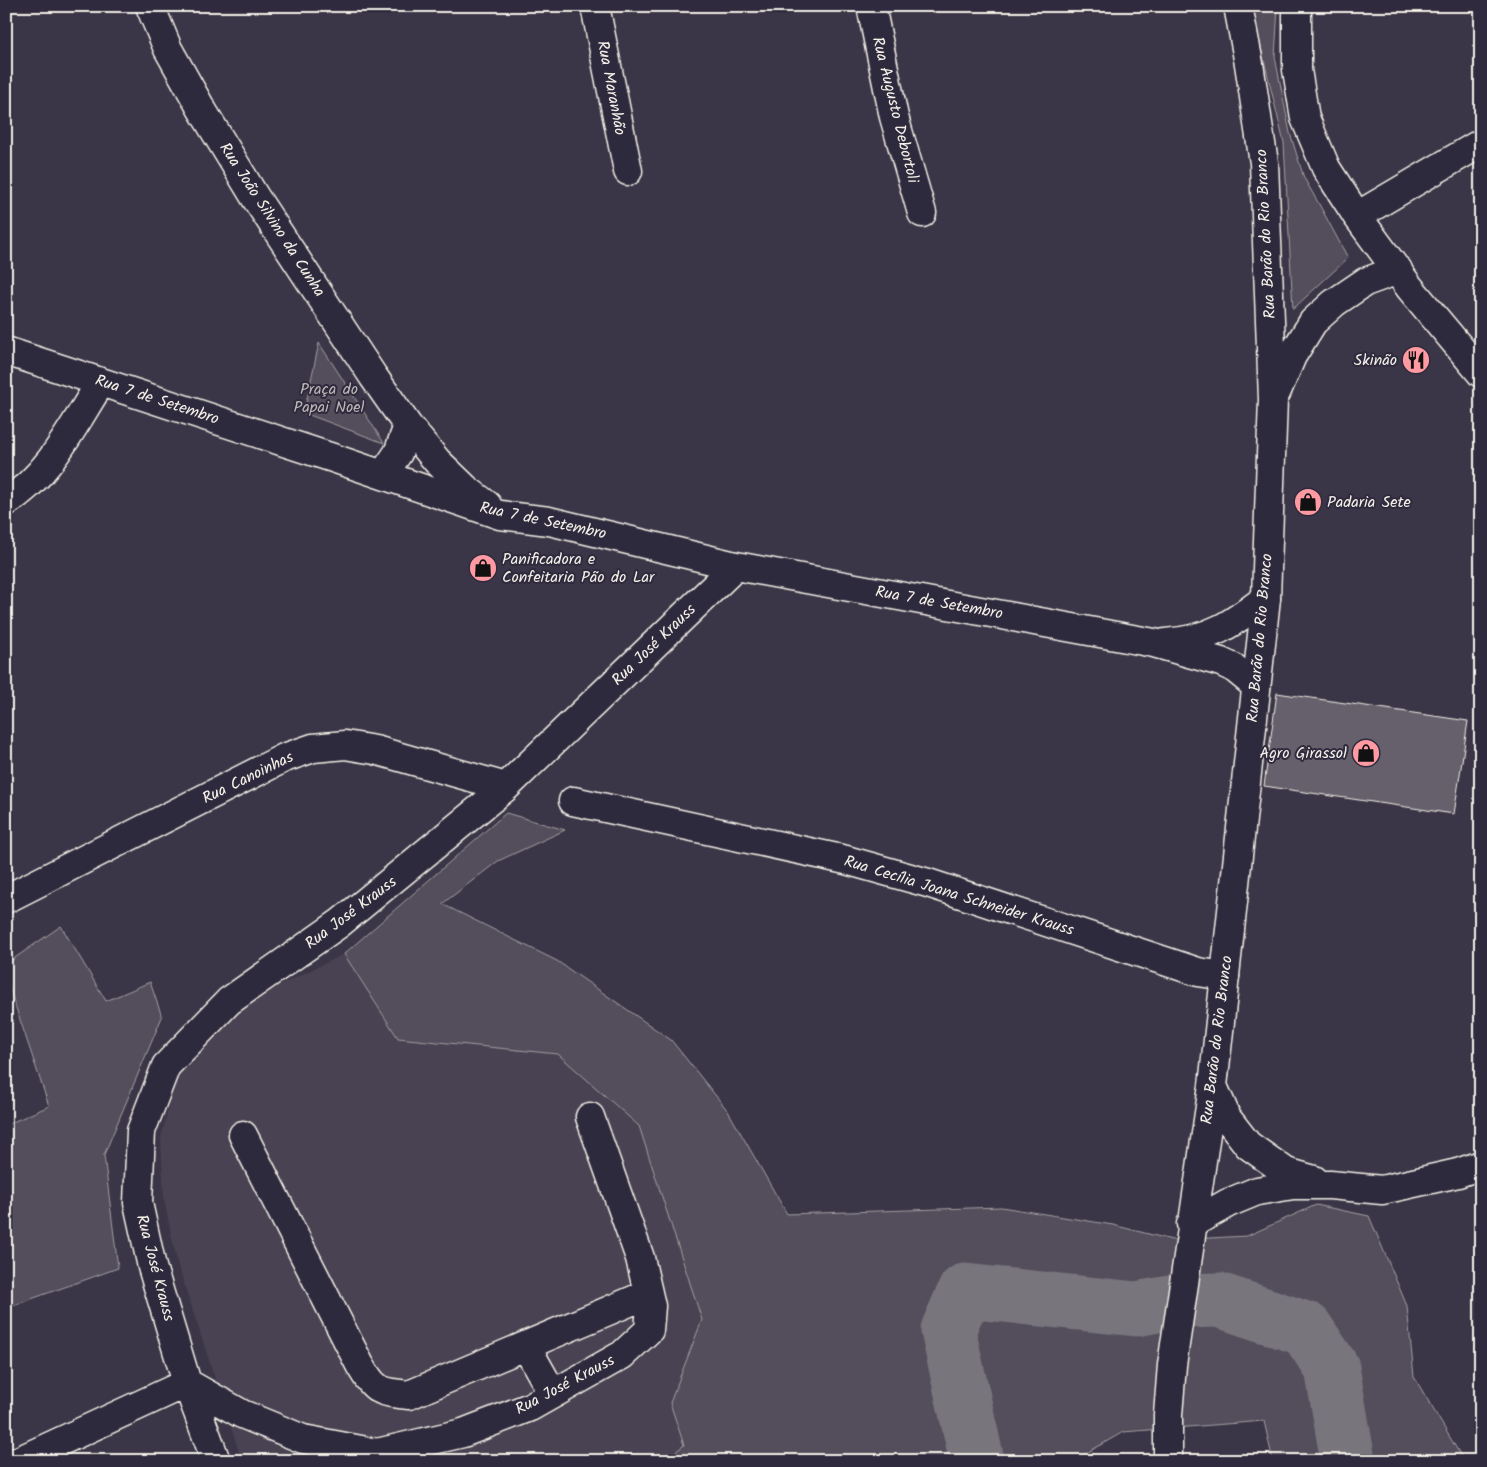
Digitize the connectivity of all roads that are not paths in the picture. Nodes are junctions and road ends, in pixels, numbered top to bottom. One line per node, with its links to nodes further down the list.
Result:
1 (150, 6): 15 (street, Rua João Silvino da Cunha)
2 (595, 6): 7 (street, Rua Maranhão)
3 (870, 6): 8 (street, Rua Augusto Debortoli)
4 (1238, 6): 14 (street, Rua Barão do Rio Branco)
5 (1297, 6): 9 (street)
6 (1481, 143): 9 (street)
7 (628, 171)
8 (922, 212)
9 (1357, 216): 10 (street)
10 (1398, 270): 12 (street); 14 (street)
11 (6, 351): 13 (street, Rua 7 de Setembro)
12 (1481, 373)
13 (101, 382): 16 (street, Rua 7 de Setembro); 17 (street)
14 (1273, 399): 20 (street, Rua Barão do Rio Branco)
15 (408, 426): 16 (street); 18 (street, Rua João Silvino da Cunha)
16 (383, 475): 18 (street, Rua 7 de Setembro)
17 (6, 502)
18 (500, 515): 19 (street, Rua 7 de Setembro)
19 (736, 566): 21 (street, Rua 7 de Setembro); 23 (street, Rua José Krauss)
20 (1266, 598): 21 (street, Rua 7 de Setembro); 22 (street, Rua Barão do Rio Branco)
21 (1154, 643): 22 (street, Rua 7 de Setembro)
22 (1256, 686): 26 (street, Rua Barão do Rio Branco)
23 (506, 787): 25 (street, Rua Canoinhas); 35 (street, Rua José Krauss)
24 (573, 801): 26 (street, Rua Cecília Joana Schneider Krauss)
25 (6, 899)
26 (1225, 976): 27 (street, Rua Barão do Rio Branco)
27 (1212, 1086): 31 (street); 32 (street, Rua Barão do Rio Branco)
28 (590, 1118): 33 (street, Rua José Krauss)
29 (243, 1135): 34 (street)
30 (1481, 1165): 31 (street)
31 (1330, 1185): 32 (street)
32 (1192, 1224): 39 (street, Rua Barão do Rio Branco)
33 (648, 1294): 34 (street); 36 (street, Rua José Krauss)
34 (526, 1346): 36 (street)
35 (187, 1383): 36 (street, Rua José Krauss); 37 (street); 38 (street)
36 (553, 1394)
37 (18, 1461)
38 (216, 1461)
39 (1168, 1461)

